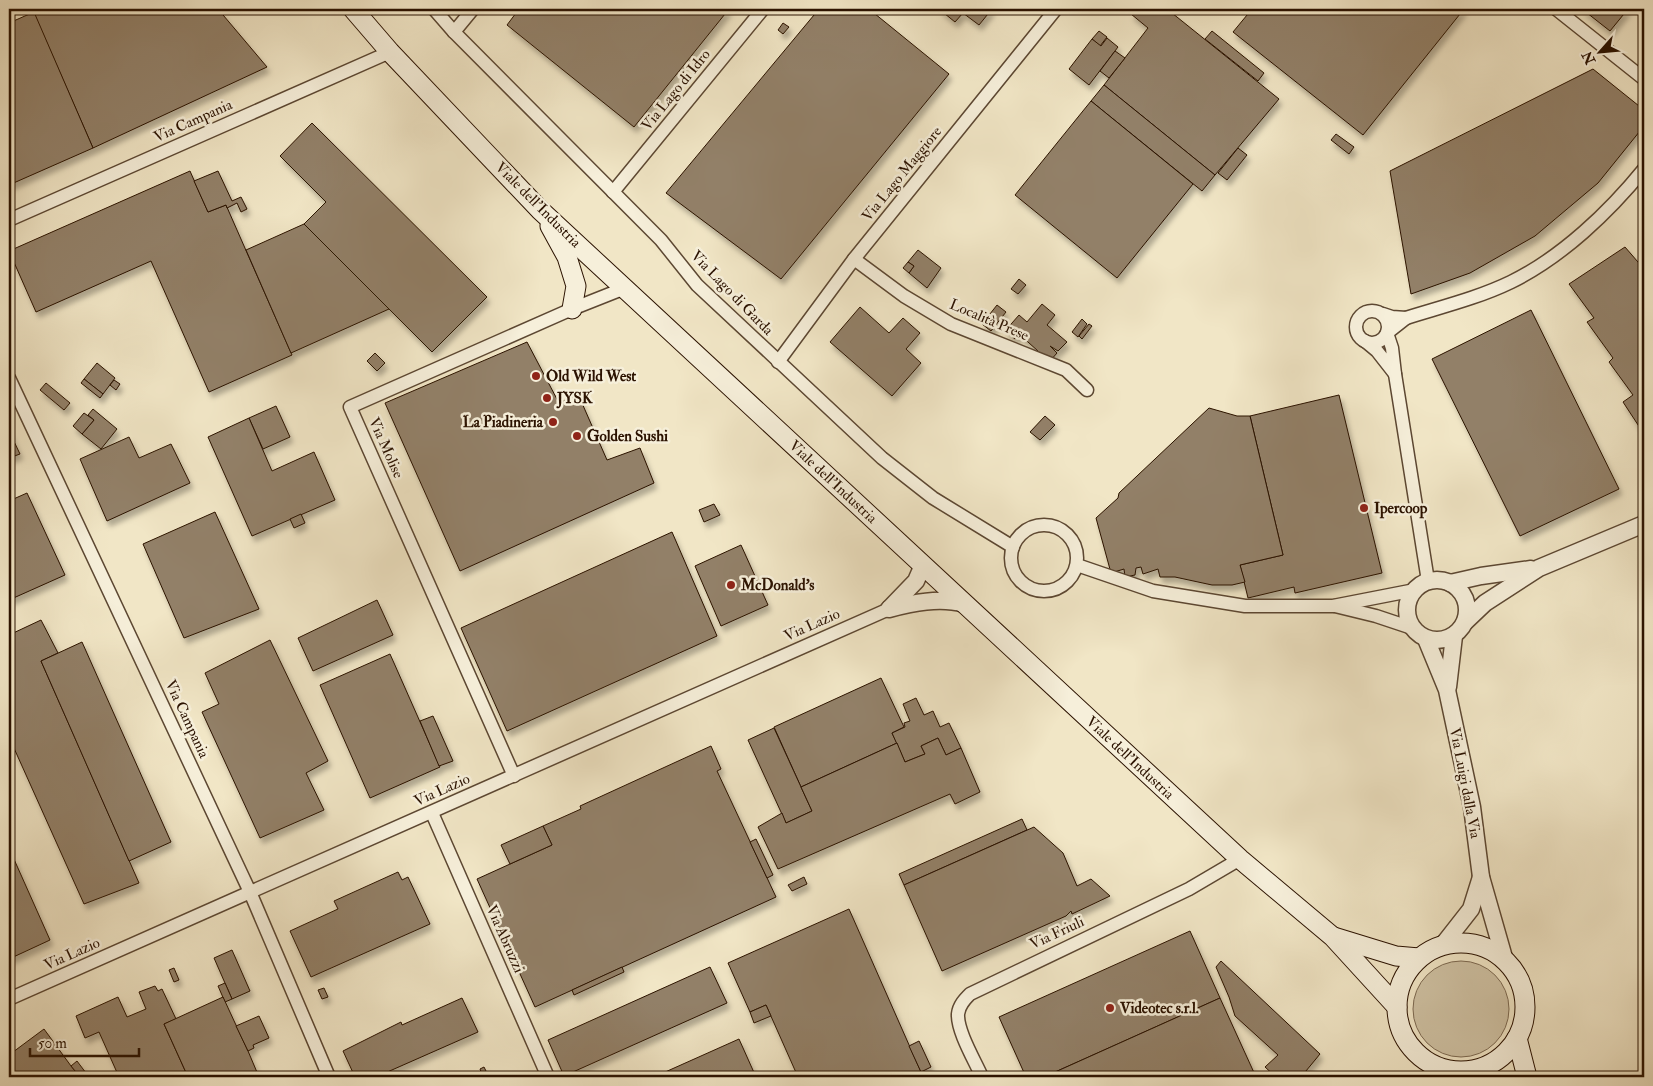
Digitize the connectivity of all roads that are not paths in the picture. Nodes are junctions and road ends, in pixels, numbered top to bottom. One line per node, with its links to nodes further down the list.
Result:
1 (353, 9): 8 (main road, Viale dell'Industria)
2 (434, 9): 7 (street, Via Lago di Garda)
3 (474, 9): 7 (street)
4 (763, 9): 11 (street, Via Lago di Idro)
5 (1056, 9): 14 (street, Via Lago Maggiore)
6 (1556, 9): 9 (street)
7 (454, 32): 11 (street, Via Lago di Garda)
8 (390, 52): 12 (main road, Viale dell'Industria); 13 (street, Via Campania)
9 (1644, 79)
10 (1644, 169): 18 (street)
11 (613, 192): 21 (street, Via Lago di Garda)
12 (540, 210): 15 (main road, Viale dell'Industria); 16 (main road)
13 (9, 220)
14 (854, 259): 21 (street, Via Lago Maggiore); 24 (street, Località Prese)
15 (625, 288): 16 (street, Via Molise); 27 (main road, Viale dell'Industria)
16 (572, 309): 40 (street, Via Molise)
17 (1383, 314): 18 (street); 19 (street); 20 (street)
18 (1406, 318): 19 (street)
19 (1387, 334): 20 (street); 22 (street)
20 (1365, 341): 22 (street)
21 (778, 362): 26 (street, Via Lago di Garda)
22 (1395, 374): 31 (street)
23 (9, 378): 44 (street, Via Campania)
24 (1087, 390)
25 (1644, 524): 29 (street)
26 (1013, 547): 28 (street); 28 (street)
27 (923, 565): 32 (main road, Viale dell'Industria); 34 (street)
28 (1077, 566): 33 (street)
29 (1539, 568): 30 (street); 35 (street)
30 (1450, 583): 31 (street); 35 (street)
31 (1421, 586): 33 (street); 36 (street)
32 (964, 604): 34 (street); 42 (main road, Viale dell'Industria)
33 (1333, 606): 36 (street)
34 (888, 609): 40 (street, Via Lazio)
35 (1465, 622): 37 (street)
36 (1412, 628): 38 (street)
37 (1454, 636): 38 (street); 39 (street, Via Luigi dalla Via)
38 (1426, 639): 39 (street, Via Luigi dalla Via)
39 (1447, 690): 43 (street, Via Luigi dalla Via)
40 (514, 776): 41 (street, Via Lazio)
41 (432, 813): 44 (street, Via Lazio); 54 (street, Via Abruzzi)
42 (1240, 859): 45 (main road, Viale dell'Industria); 55 (street, Via Friuli)
43 (1481, 877): 46 (street, Via Luigi dalla Via); 48 (street, Via Luigi dalla Via)
44 (250, 892): 49 (street, Via Lazio); 53 (street, Via Campania)
45 (1333, 936): 47 (main road, Viale dell'Industria); 50 (main road, Viale dell'Industria)
46 (1442, 946): 47 (main road); 48 (main road)
47 (1419, 958): 50 (main road)
48 (1505, 961): 51 (main road)
49 (9, 999)
50 (1397, 1007): 52 (main road)
51 (1517, 1038): 52 (main road); 56 (main road)
52 (1467, 1074)
53 (329, 1077)
54 (548, 1077)
55 (982, 1077)
56 (1527, 1077)

